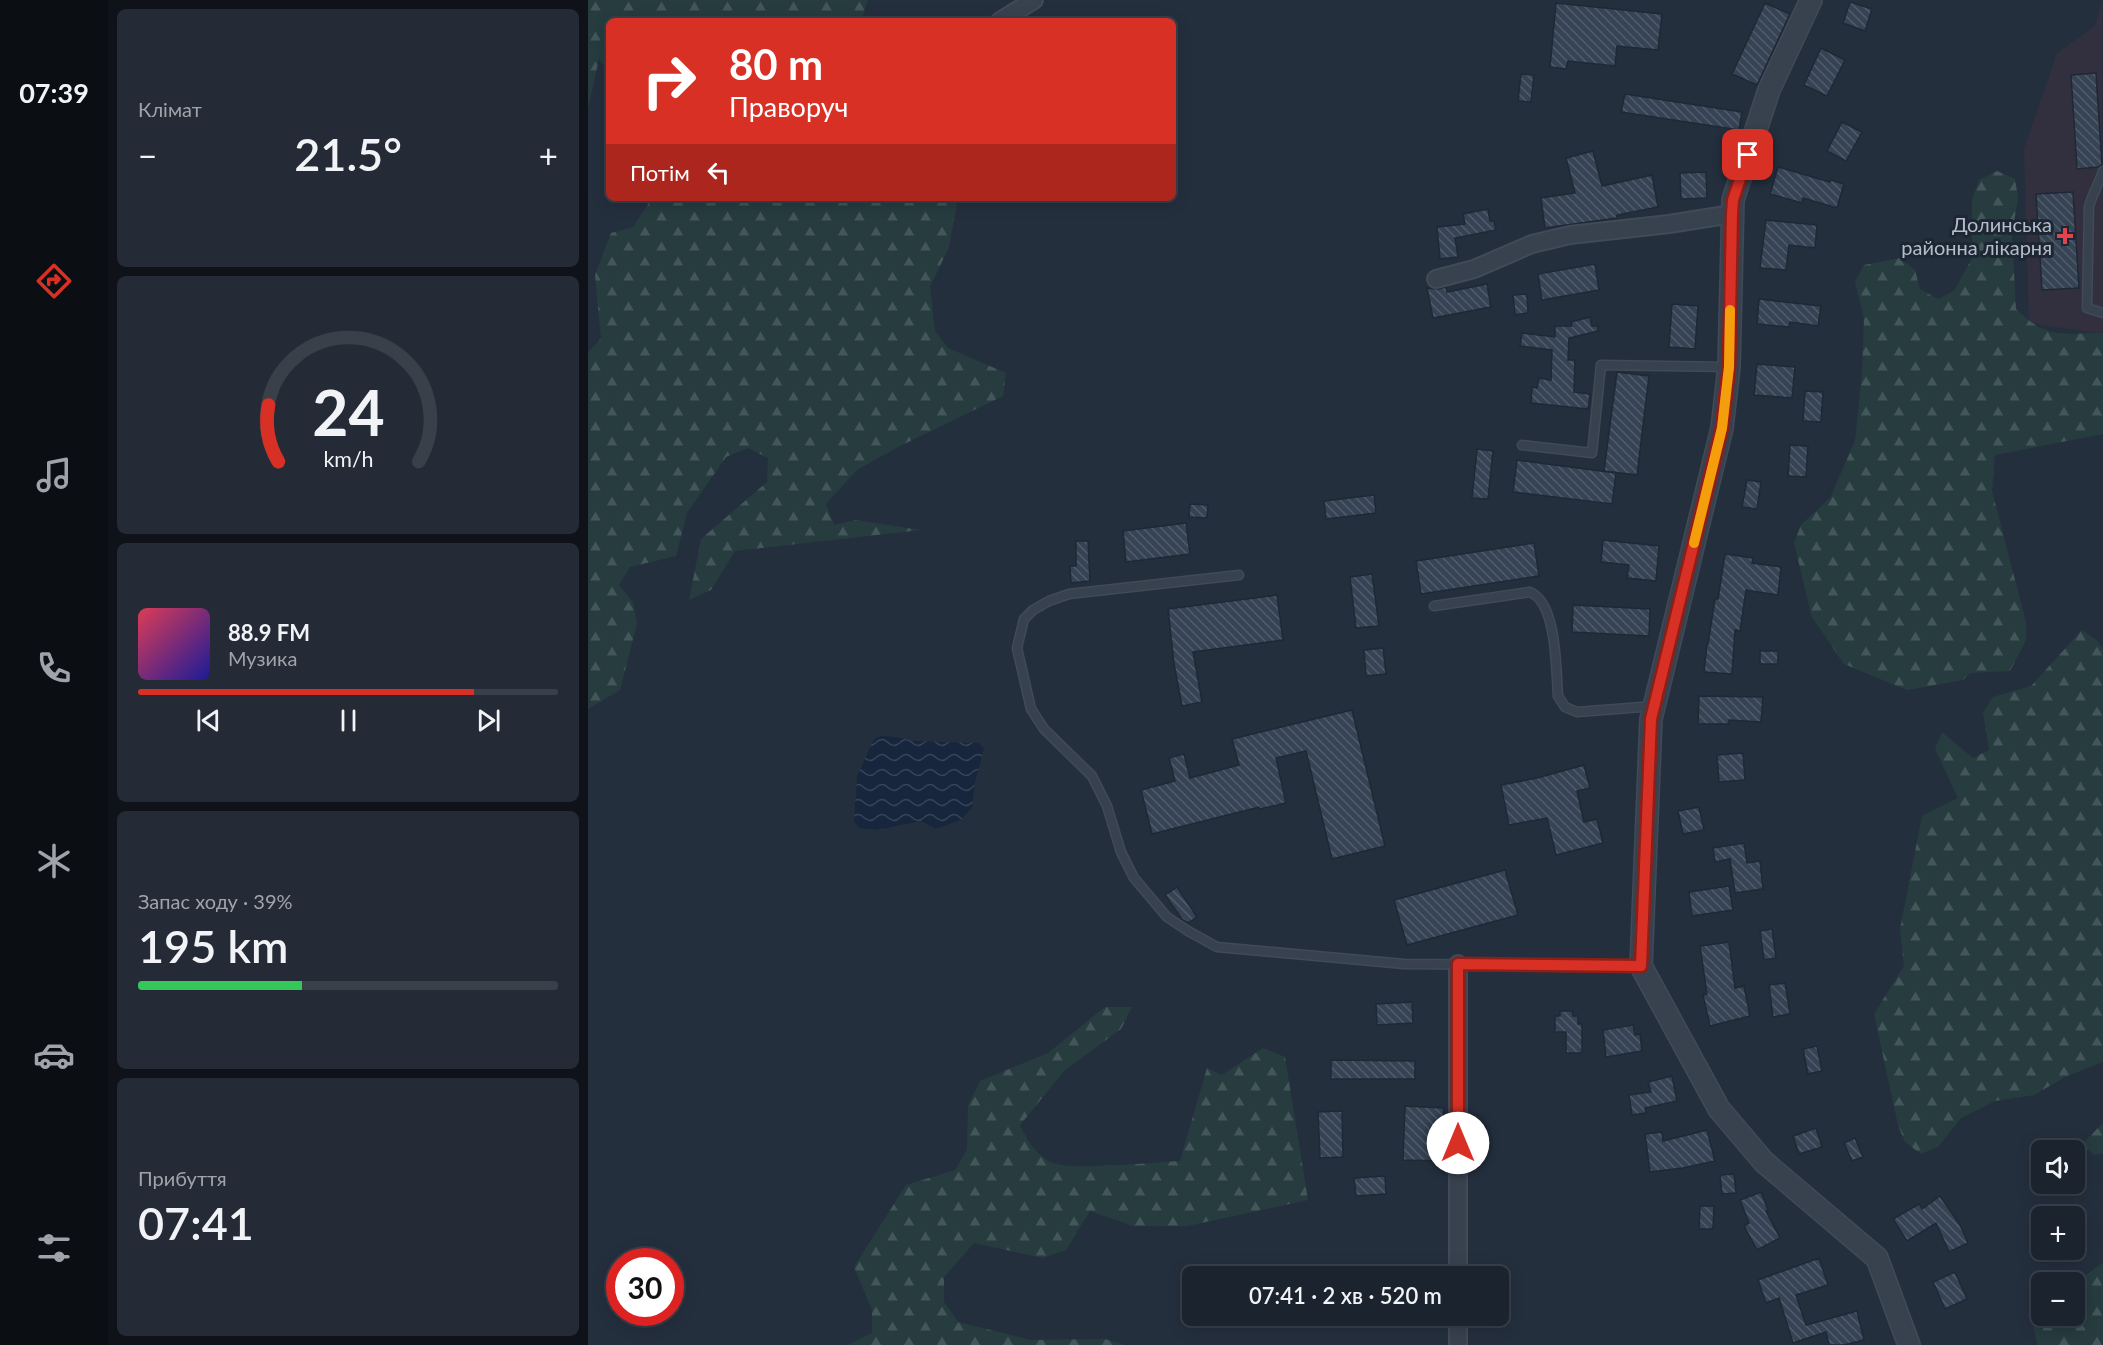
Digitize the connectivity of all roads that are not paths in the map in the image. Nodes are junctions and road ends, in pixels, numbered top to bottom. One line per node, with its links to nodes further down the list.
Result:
1 (1034, 0): 3 (street)
2 (1811, 0): 5 (street)
3 (1005, 18)
4 (2103, 171): 7 (lane)
5 (1732, 214): 6 (street); 8 (street)
6 (1436, 279)
7 (2103, 313)
8 (1729, 367): 9 (lane); 12 (street)
9 (1522, 445)
10 (1239, 575): 13 (lane)
11 (1434, 606): 12 (lane)
12 (1655, 706): 14 (street)
13 (1458, 964): 14 (lane); 15 (street)
14 (1641, 966): 18 (street)
15 (1458, 1266)
16 (1458, 1326): 17 (street)
17 (1458, 1345)
18 (1909, 1345)

